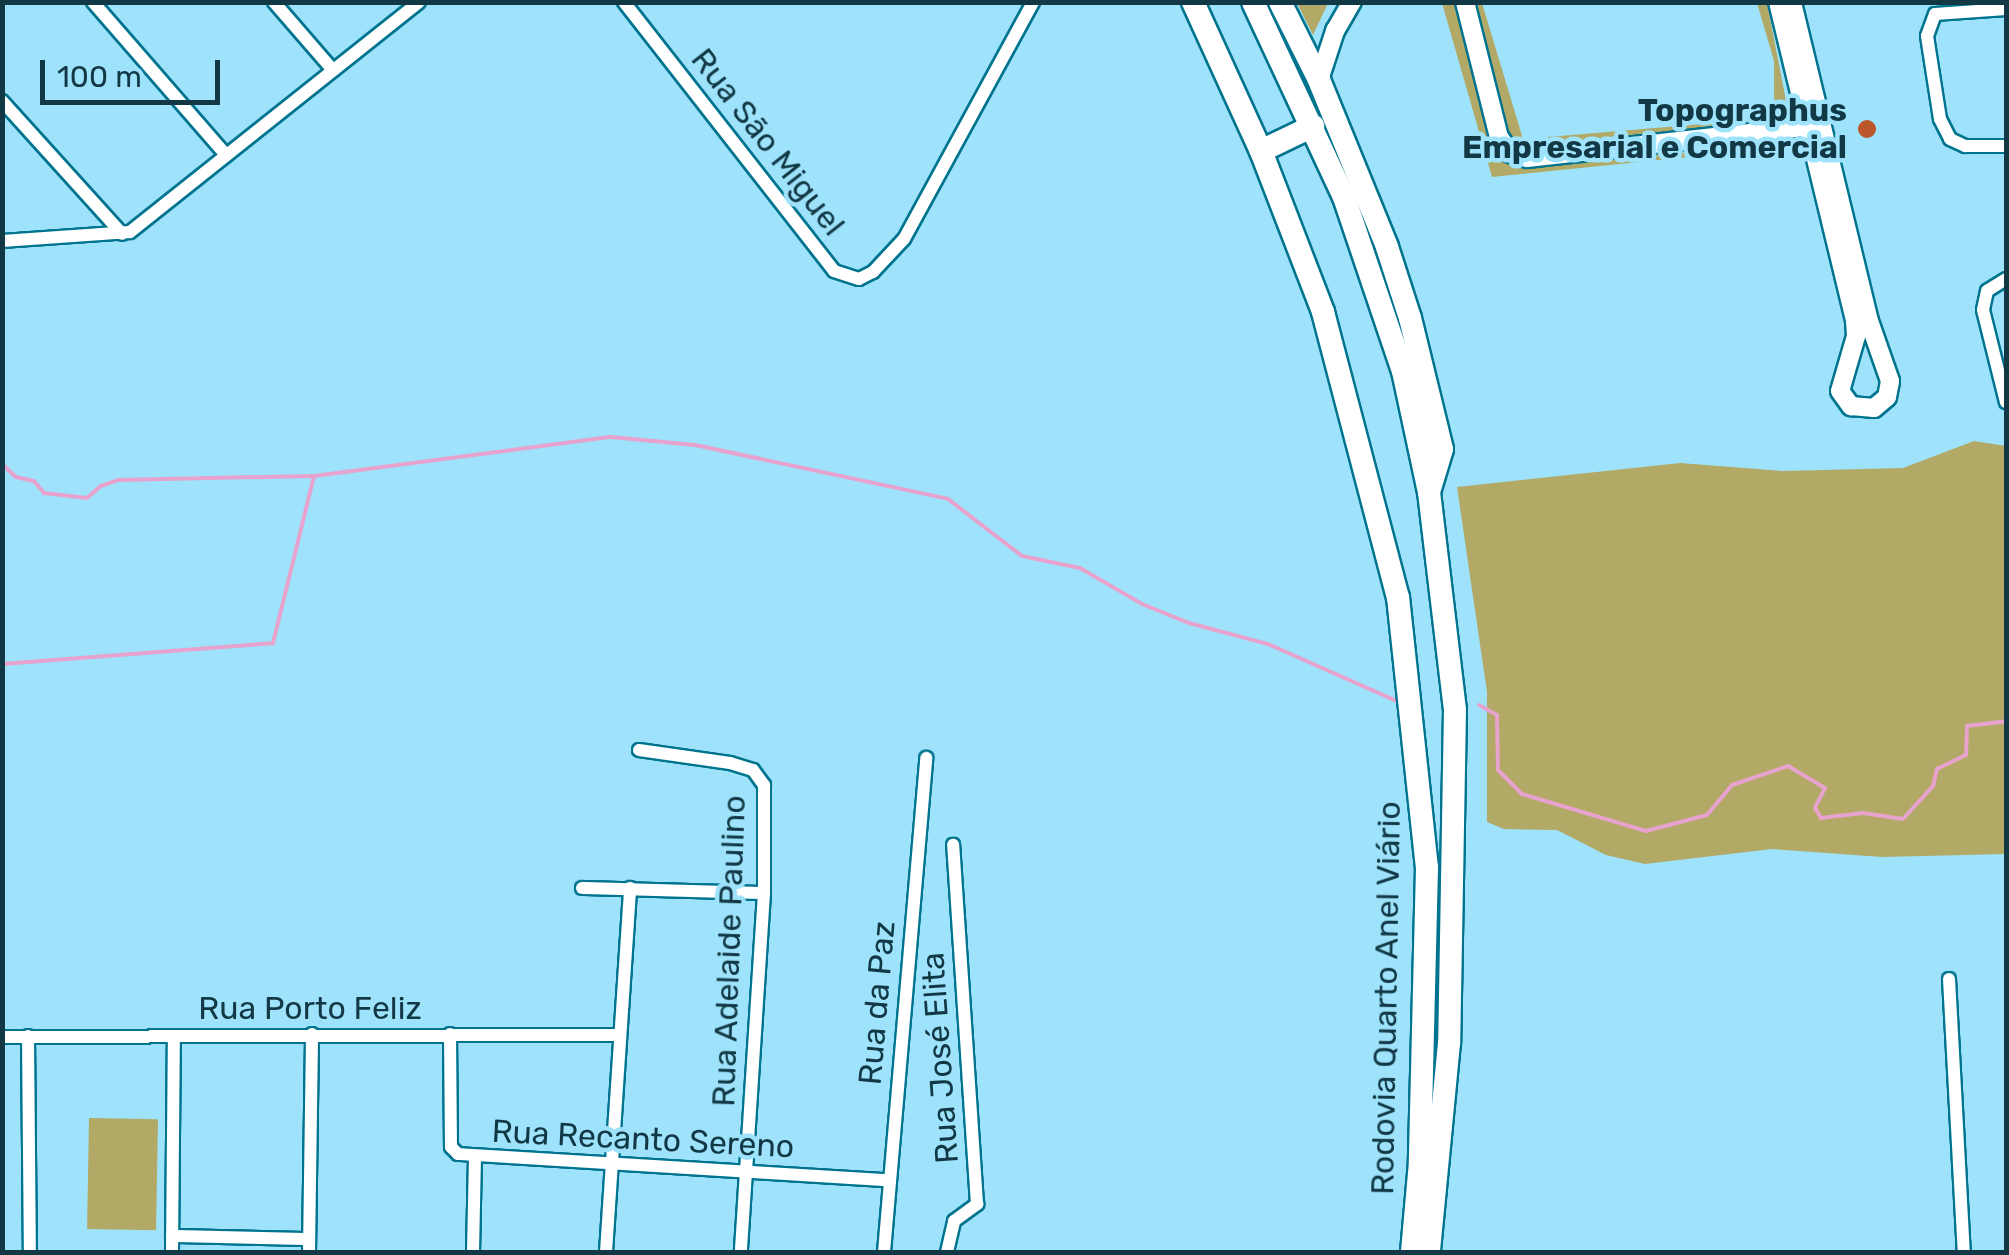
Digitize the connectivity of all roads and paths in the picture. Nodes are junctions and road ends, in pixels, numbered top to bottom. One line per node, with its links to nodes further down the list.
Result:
1 (92, 2): 21 (street)
2 (274, 2): 14 (street)
3 (419, 2): 14 (street)
4 (624, 2): 5 (street, Rua São Miguel)
5 (1033, 2)
6 (1193, 2): 20 (highway, Rodovia Quarto Anel Viário)
7 (1253, 2): 18 (highway, Rodovia Quarto Anel Viário)
8 (1280, 2): 15 (highway)
9 (1352, 2): 15 (street)
10 (1464, 2): 17 (street)
11 (1778, 2): 17 (street)
12 (1792, 2): 17 (street)
13 (2006, 9): 19 (street)
14 (333, 70): 21 (street)
15 (1318, 80): 28 (highway)
16 (2, 101): 22 (street)
17 (1823, 123): 25 (street); 26 (street)
18 (1313, 126): 20 (highway); 28 (highway, Rodovia Quarto Anel Viário)
19 (2006, 146)
20 (1261, 150): 55 (highway, Rodovia Quarto Anel Viário)
21 (226, 155): 22 (street)
22 (122, 234): 23 (street)
23 (2, 240)
24 (2006, 279): 27 (street)
25 (1880, 350): 26 (street); 26 (street)
26 (1852, 352)
27 (2006, 402)
28 (1429, 492): 56 (highway, Rodovia Quarto Anel Viário)
29 (639, 750): 34 (street, Rua Adelaide Paulino)
30 (926, 758): 45 (street, Rua da Paz)
31 (953, 845): 54 (street, Rua José Elita)
32 (582, 888): 33 (street)
33 (630, 888): 34 (street); 38 (street)
34 (764, 893): 44 (street, Rua Adelaide Paulino)
35 (1948, 979): 57 (street)
36 (312, 1034): 37 (street, Rua Porto Feliz); 40 (street, Rua Porto Feliz); 47 (street)
37 (450, 1034): 38 (street, Rua Porto Feliz); 42 (street, Rua Recanto Sereno)
38 (619, 1035): 43 (street)
39 (28, 1036): 40 (street, Rua Porto Feliz); 41 (street, Rua Porto Feliz); 48 (street)
40 (174, 1036): 46 (street)
41 (2, 1037)
42 (476, 1158): 43 (street, Rua Recanto Sereno); 50 (street)
43 (609, 1165): 44 (street, Rua Recanto Sereno); 51 (street)
44 (747, 1172): 45 (street, Rua Recanto Sereno); 52 (street, Rua Adelaide Paulino)
45 (889, 1180): 53 (street, Rua da Paz)
46 (172, 1236): 47 (street); 49 (street)
47 (309, 1246)
48 (30, 1252)
49 (172, 1252)
50 (473, 1252)
51 (606, 1252)
52 (740, 1252)
53 (884, 1252)
54 (947, 1252)
55 (1412, 1252)
56 (1429, 1252)
57 (1964, 1252)

